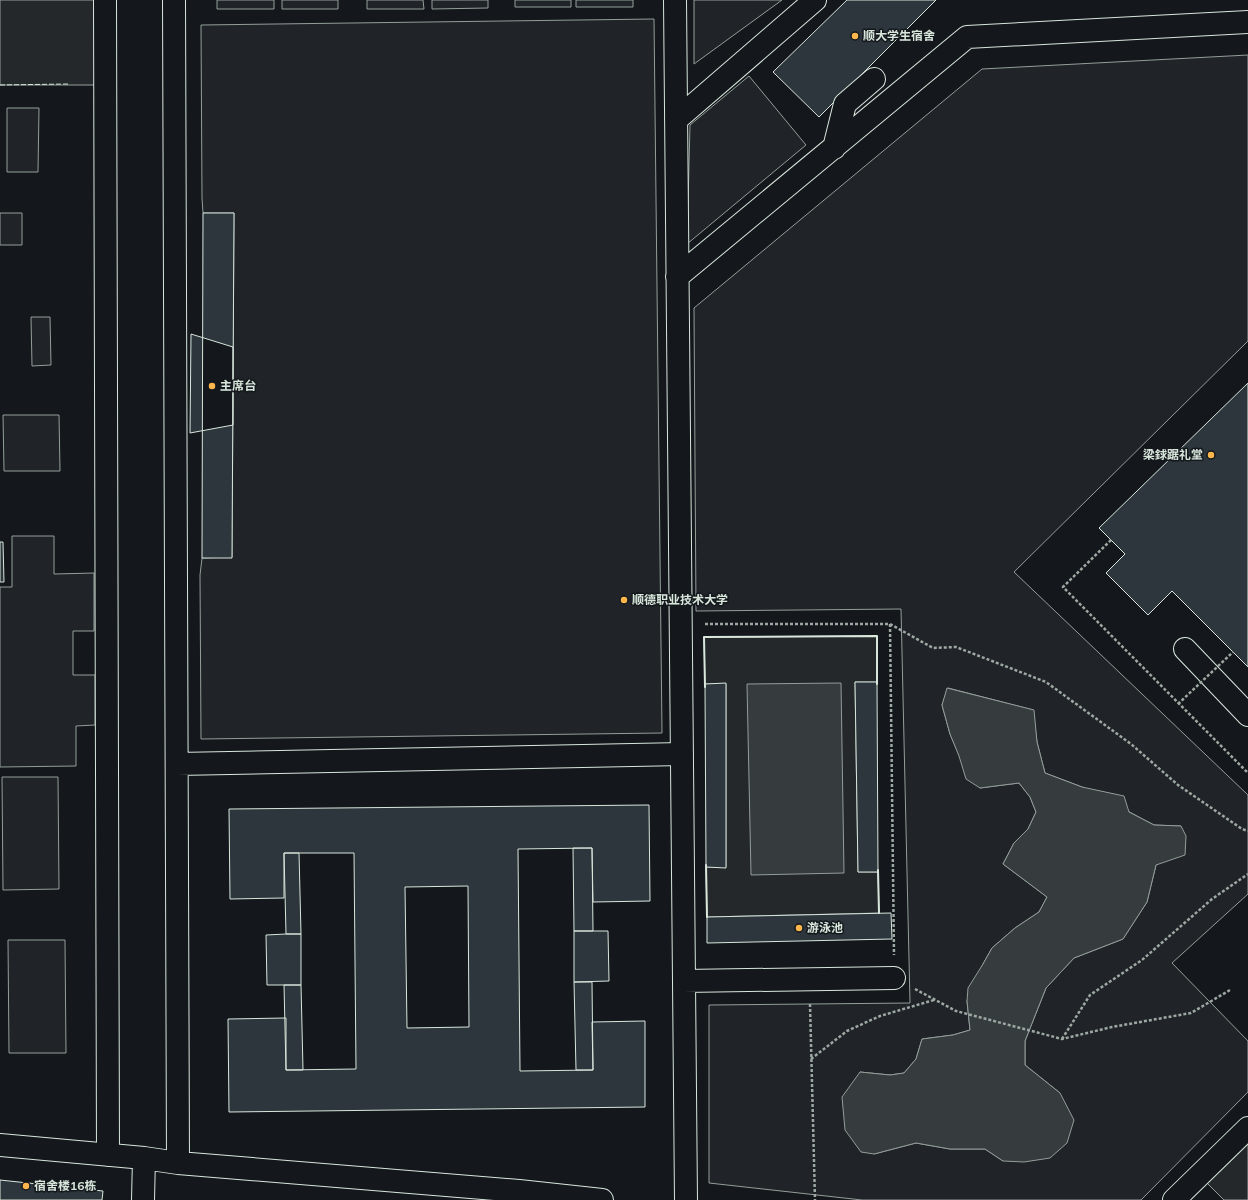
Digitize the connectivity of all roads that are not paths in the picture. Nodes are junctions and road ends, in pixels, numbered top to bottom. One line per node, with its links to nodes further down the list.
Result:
1 (105, 0): 18 (street)
2 (174, 0): 13 (street)
3 (675, 0): 7 (street)
4 (815, 0): 7 (street)
5 (1248, 22): 8 (street)
6 (874, 79): 8 (street)
7 (676, 120): 9 (street)
8 (834, 148): 9 (street)
9 (677, 277): 12 (street)
10 (1185, 649): 11 (street)
11 (1248, 715)
12 (682, 754): 13 (street); 15 (street)
13 (177, 764): 20 (street)
14 (894, 978): 15 (street)
15 (684, 981): 24 (street)
16 (1248, 1128): 25 (street)
17 (0, 1145): 18 (street)
18 (108, 1155): 19 (street)
19 (144, 1158): 20 (street); 22 (street)
20 (178, 1163): 21 (street)
21 (519, 1196): 23 (street)
22 (143, 1200)
23 (602, 1200)
24 (686, 1200)
25 (1174, 1200)

